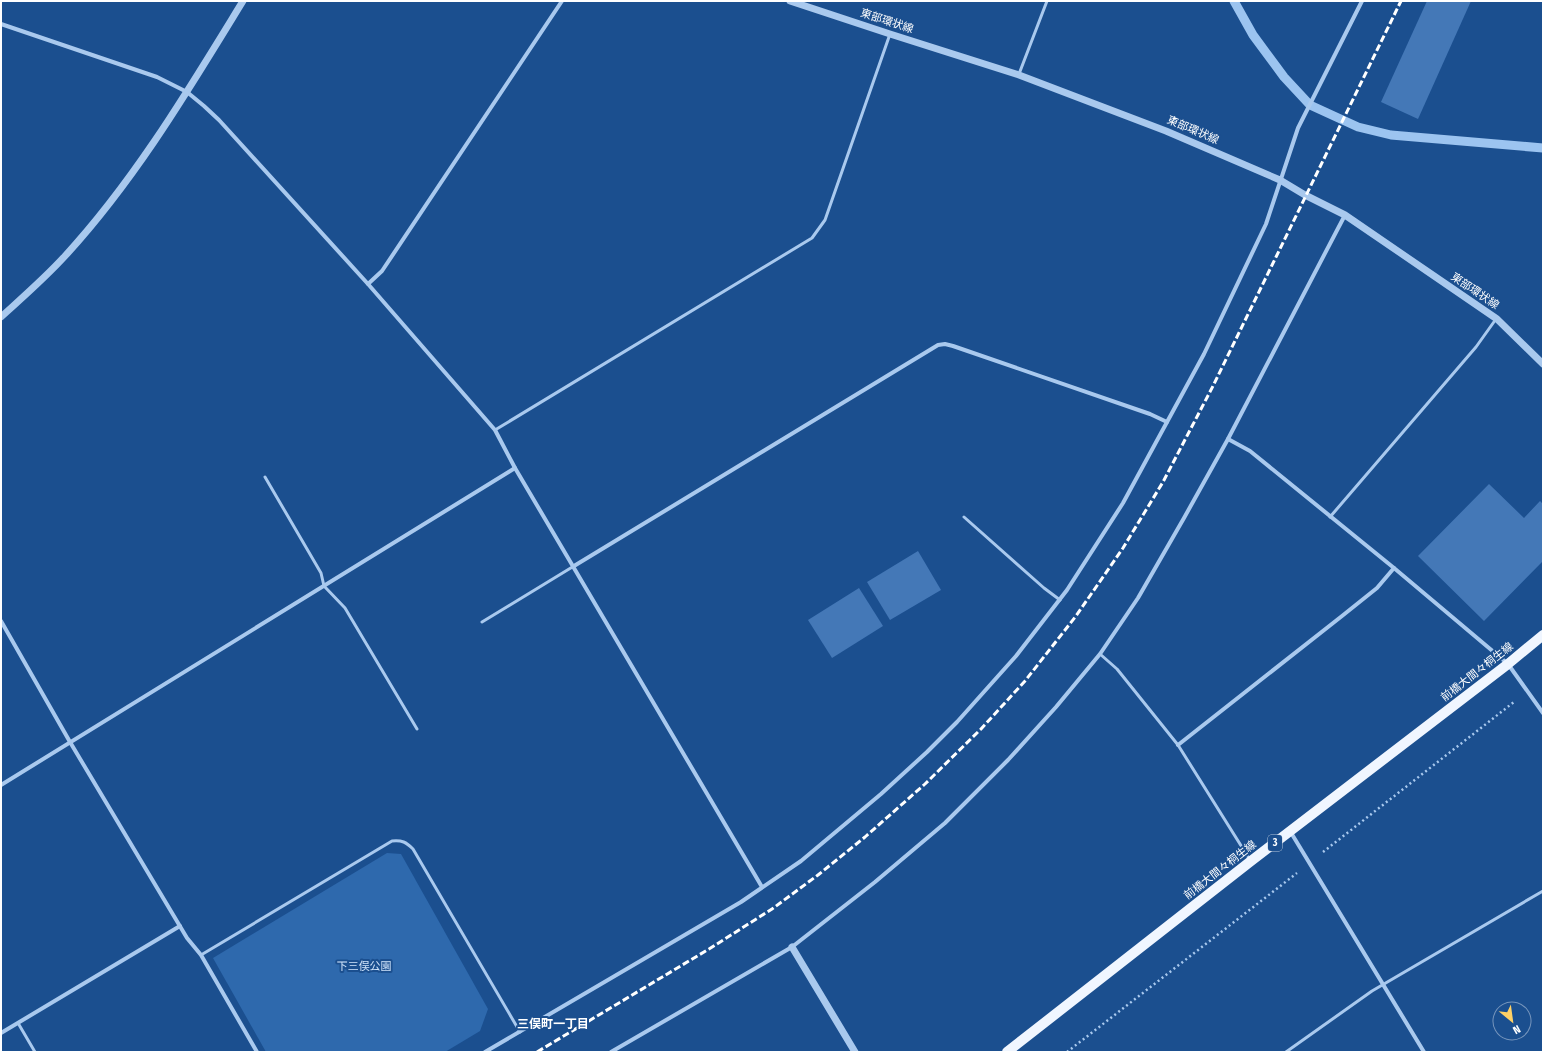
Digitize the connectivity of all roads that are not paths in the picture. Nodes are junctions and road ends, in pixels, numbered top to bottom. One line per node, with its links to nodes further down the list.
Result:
1 (243, 1): 9 (street)
2 (562, 1): 12 (street)
3 (790, 1): 7 (street, 東部環状線)
4 (1047, 1): 8 (lane)
5 (1362, 1): 10 (street)
6 (1, 24): 9 (street)
7 (890, 34): 8 (street, 東部環状線); 17 (lane)
8 (1019, 75): 10 (street, 東部環状線)
9 (187, 92): 12 (street); 13 (street)
10 (1280, 180): 11 (street, 東部環状線); 16 (street)
11 (1345, 215): 14 (street, 東部環状線); 18 (street)
12 (368, 284): 17 (street)
13 (1, 317)
14 (1497, 319): 15 (street, 東部環状線); 22 (lane)
15 (1543, 364)
16 (1167, 422): 23 (street); 26 (street)
17 (495, 430): 19 (street)
18 (1228, 439): 22 (street); 30 (street)
19 (515, 468): 23 (street); 25 (street)
20 (265, 477): 25 (lane)
21 (964, 517): 26 (lane)
22 (1330, 517): 24 (street)
23 (574, 566): 28 (lane); 39 (street)
24 (1394, 568): 31 (street); 35 (street)
25 (324, 586): 33 (lane); 34 (street)
26 (1060, 600): 39 (street)
27 (1, 621): 34 (street)
28 (482, 622)
29 (1543, 635): 31 (main road, 前橋大間々桐生線 / 3)
30 (1100, 654): 35 (lane); 42 (street)
31 (1508, 664): 32 (street); 37 (main road, 前橋大間々桐生線 / 3)
32 (1543, 713)
33 (417, 729)
34 (70, 742): 36 (street); 41 (street)
35 (1178, 745): 38 (lane)
36 (1, 785)
37 (1290, 831): 38 (main road, 前橋大間々桐生線 / 3); 44 (street)
38 (1251, 861): 53 (main road, 前橋大間々桐生線 / 3)
39 (762, 888): 46 (street)
40 (1543, 891): 44 (lane)
41 (180, 926): 43 (street); 45 (street)
42 (792, 946): 51 (street); 52 (street)
43 (201, 955): 46 (lane); 49 (street)
44 (1383, 985): 54 (lane); 55 (street)
45 (18, 1023): 47 (street); 48 (lane)
46 (520, 1032): 50 (street)
47 (1, 1034)
48 (35, 1052)
49 (258, 1052)
50 (485, 1052)
51 (611, 1052)
52 (855, 1052)
53 (1007, 1052)
54 (1286, 1052)
55 (1424, 1052)

